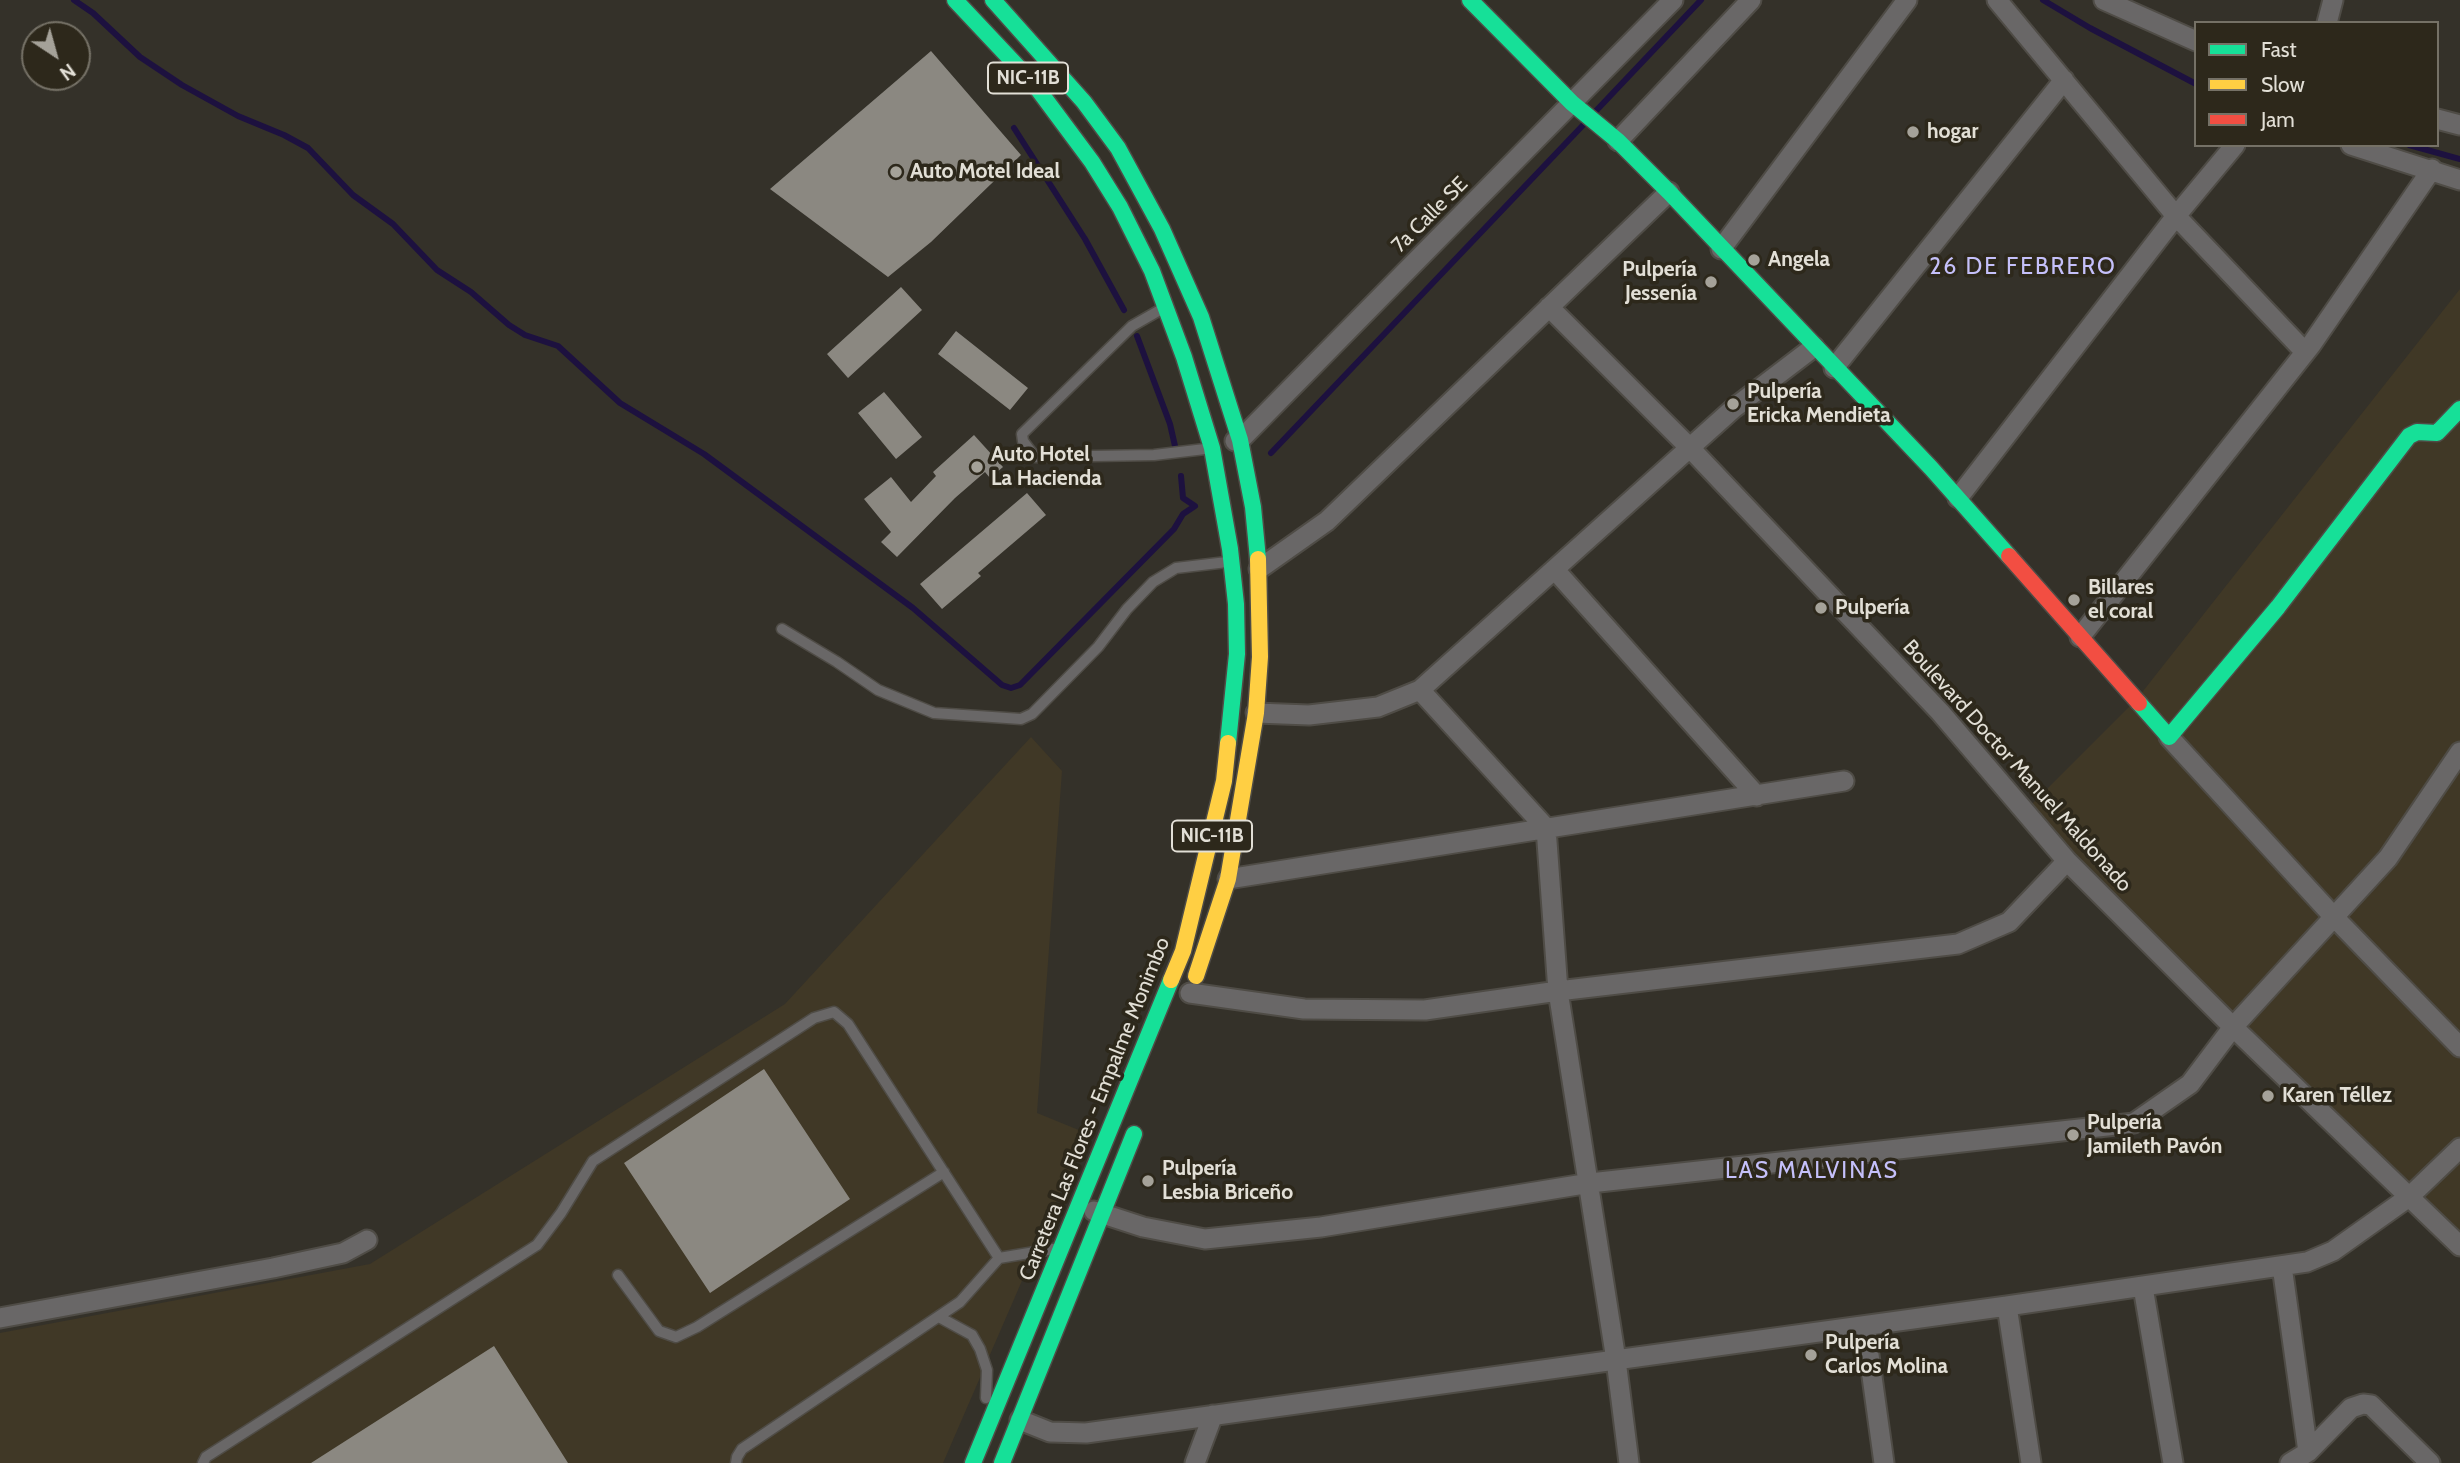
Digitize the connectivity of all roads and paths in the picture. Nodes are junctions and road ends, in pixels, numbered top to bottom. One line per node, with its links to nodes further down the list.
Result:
1 (955, 0): 24 (main road, Carretera Las Flores - Empalme Monimbo / NIC-11B)
2 (993, 0): 30 (main road, Carretera Las Flores - Empalme Monimbo / NIC-11B)
3 (1470, 0): 13 (main road)
4 (1673, 0): 13 (street, 7a Calle SE)
5 (1751, 0): 16 (street)
6 (1907, 0): 23 (street)
7 (1997, 0): 12 (street)
8 (2104, 0): 11 (street)
9 (2333, 0): 10 (street)
10 (2328, 21)
11 (2194, 40)
12 (2064, 80): 22 (street); 28 (street)
13 (1575, 106): 16 (main road); 30 (street, 7a Calle SE)
14 (2439, 120): 15 (street)
15 (2460, 125)
16 (1610, 134): 21 (main road)
17 (2233, 147): 22 (street)
18 (2358, 147): 19 (street)
19 (2432, 169): 20 (street); 27 (street)
20 (2460, 180)
21 (1669, 192): 23 (main road); 25 (street)
22 (2176, 216): 27 (street); 33 (street)
23 (1721, 248): 26 (main road)
24 (1166, 307): 31 (main road, Carretera Las Flores - Empalme Monimbo / NIC-11B); 31 (lane)
25 (1549, 307): 32 (street, Boulevard Doctor Manuel Maldonado); 35 (street)
26 (1814, 347): 28 (main road); 32 (street)
27 (2305, 352): 38 (street)
28 (1834, 368): 33 (main road)
29 (2460, 409): 41 (main road)
30 (1240, 440): 31 (street); 35 (main road, Carretera Las Flores - Empalme Monimbo / NIC-11B)
31 (1212, 447): 34 (main road, Carretera Las Flores - Empalme Monimbo / NIC-11B)
32 (1691, 449): 36 (street); 46 (street, Boulevard Doctor Manuel Maldonado)
33 (1958, 498): 38 (main road)
34 (1231, 562): 37 (lane); 58 (main road, Carretera Las Flores - Empalme Monimbo / NIC-11B)
35 (1259, 569): 40 (main road, Carretera Las Flores - Empalme Monimbo / NIC-11B)
36 (1555, 570): 39 (street); 44 (street)
37 (782, 629)
38 (2080, 637): 41 (main road)
39 (1420, 690): 40 (street); 45 (street)
40 (1256, 713): 47 (main road, Carretera Las Flores - Empalme Monimbo / NIC-11B)
41 (2169, 737): 48 (street)
42 (2460, 752): 48 (street)
43 (1844, 781): 44 (street)
44 (1757, 796): 45 (street)
45 (1546, 828): 47 (street); 49 (street)
46 (2067, 861): 49 (street); 51 (street, Boulevard Doctor Manuel Maldonado)
47 (1228, 878): 50 (main road, Carretera Las Flores - Empalme Monimbo / NIC-11B)
48 (2333, 916): 51 (street); 52 (street)
49 (1558, 991): 50 (street); 56 (street)
50 (1188, 999)
51 (2234, 1027): 56 (street); 57 (street, Boulevard Doctor Manuel Maldonado)
52 (2460, 1047)
53 (1142, 1114): 59 (main road)
54 (2460, 1148): 57 (street)
55 (944, 1171): 63 (lane); 65 (lane); 76 (lane)
56 (1590, 1183): 59 (street); 71 (street)
57 (2409, 1197): 61 (street, Boulevard Doctor Manuel Maldonado); 64 (street)
58 (1080, 1205): 59 (street); 62 (main road, Carretera Las Flores - Empalme Monimbo / NIC-11B)
59 (1102, 1214): 73 (main road)
60 (367, 1240): 69 (street)
61 (2460, 1246)
62 (1062, 1248): 63 (lane); 74 (main road, Carretera Las Flores - Empalme Monimbo / NIC-11B)
63 (999, 1258): 68 (lane)
64 (2283, 1266): 66 (street); 75 (street)
65 (618, 1275)
66 (2143, 1287): 67 (street); 84 (street)
67 (2007, 1306): 70 (street); 83 (street)
68 (939, 1317): 74 (lane); 77 (lane)
69 (0, 1318)
70 (1865, 1326): 71 (street); 82 (street)
71 (1616, 1360): 72 (street); 81 (street)
72 (1213, 1415): 73 (street); 80 (street)
73 (1020, 1420): 79 (main road)
74 (981, 1442): 78 (main road, Carretera Las Flores - Empalme Monimbo / NIC-11B)
75 (2308, 1452): 85 (street); 86 (street)
76 (203, 1463)
77 (736, 1463)
78 (973, 1463)
79 (1002, 1463)
80 (1195, 1463)
81 (1629, 1463)
82 (1884, 1463)
83 (2031, 1463)
84 (2173, 1463)
85 (2290, 1463)
86 (2430, 1463)

